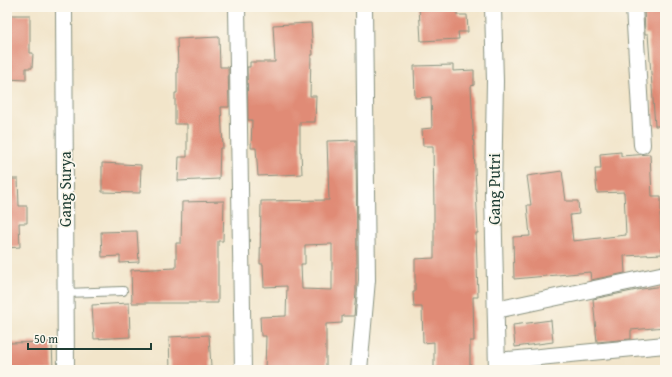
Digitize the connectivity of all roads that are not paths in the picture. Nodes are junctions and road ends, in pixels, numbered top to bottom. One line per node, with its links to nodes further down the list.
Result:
1 (64, 7): 9 (street, Gang Surya)
2 (237, 7): 14 (street)
3 (364, 7): 15 (street)
4 (493, 7): 10 (street, Gang Putri)
5 (634, 7): 6 (street)
6 (642, 145)
7 (665, 274): 10 (street)
8 (123, 291): 9 (lane)
9 (66, 293): 13 (street, Gang Surya)
10 (496, 310): 12 (street, Gang Putri)
11 (665, 345): 12 (street)
12 (497, 366)
13 (66, 370)
14 (243, 370)
15 (359, 370)

